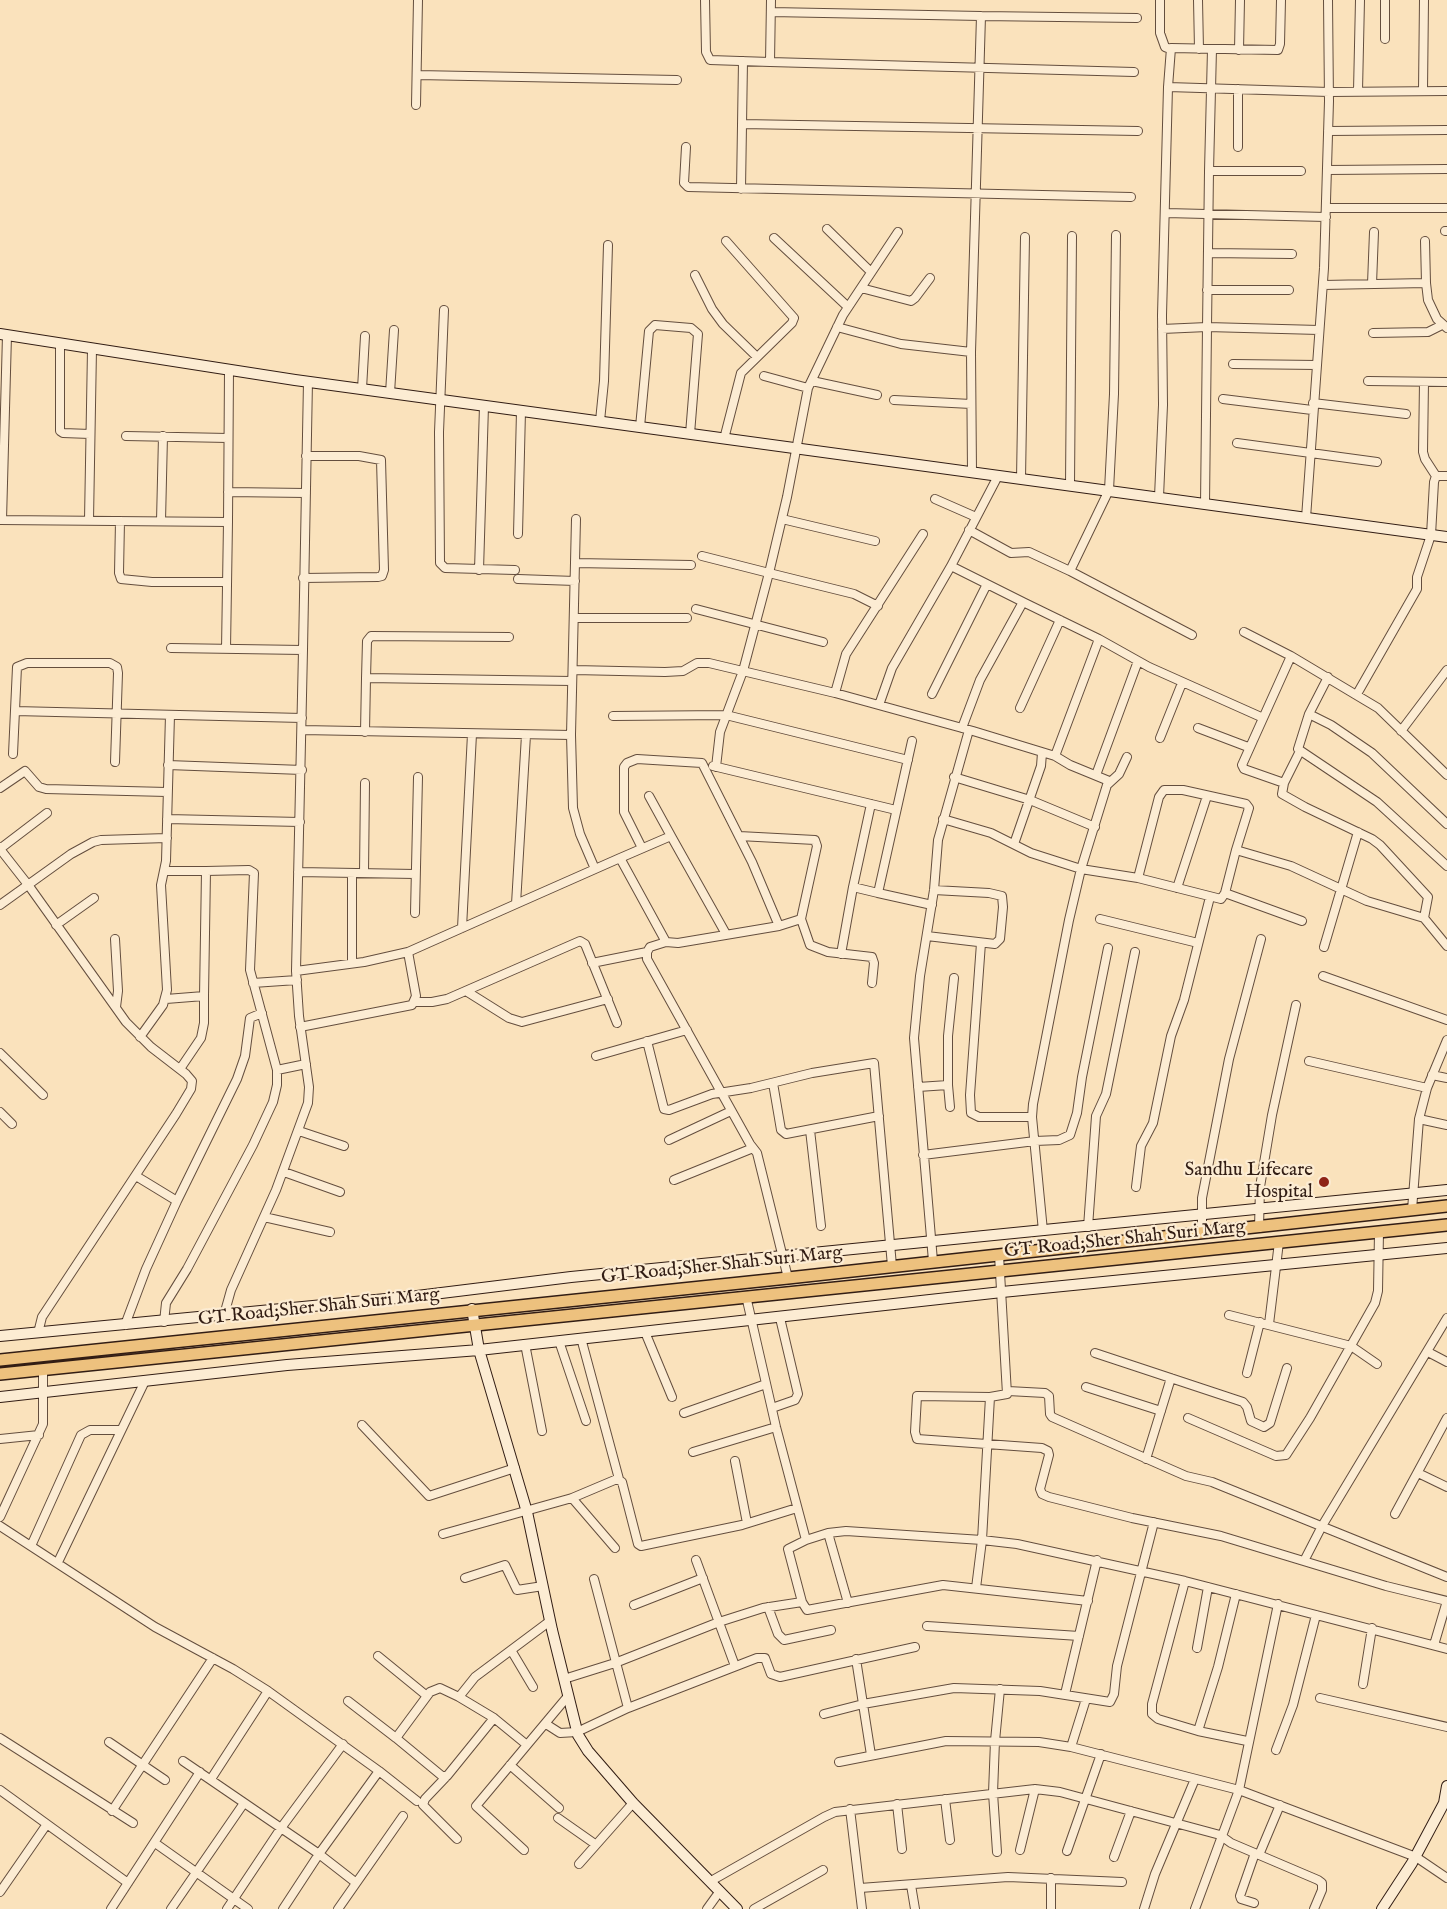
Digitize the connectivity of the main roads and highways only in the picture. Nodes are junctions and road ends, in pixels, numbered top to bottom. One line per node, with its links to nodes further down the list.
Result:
1 (4, 335): 2 (main road)
2 (1447, 537)
3 (1447, 1190): 9 (main road)
4 (1447, 1206): 7 (main road, GT Road;Sher Shah Suri Marg)
5 (1447, 1225): 8 (main road, GT Road;Sher Shah Suri Marg)
6 (1447, 1248): 10 (main road)
7 (472, 1309): 8 (main road); 11 (main road, GT Road;Sher Shah Suri Marg)
8 (474, 1324): 10 (main road); 12 (main road, GT Road;Sher Shah Suri Marg)
9 (0, 1336)
10 (479, 1350): 13 (main road); 16 (main road)
11 (0, 1360)
12 (0, 1374)
13 (0, 1397)
14 (1447, 1786): 15 (main road)
15 (1445, 1804): 17 (main road)
16 (737, 1909)
17 (1382, 1909)

